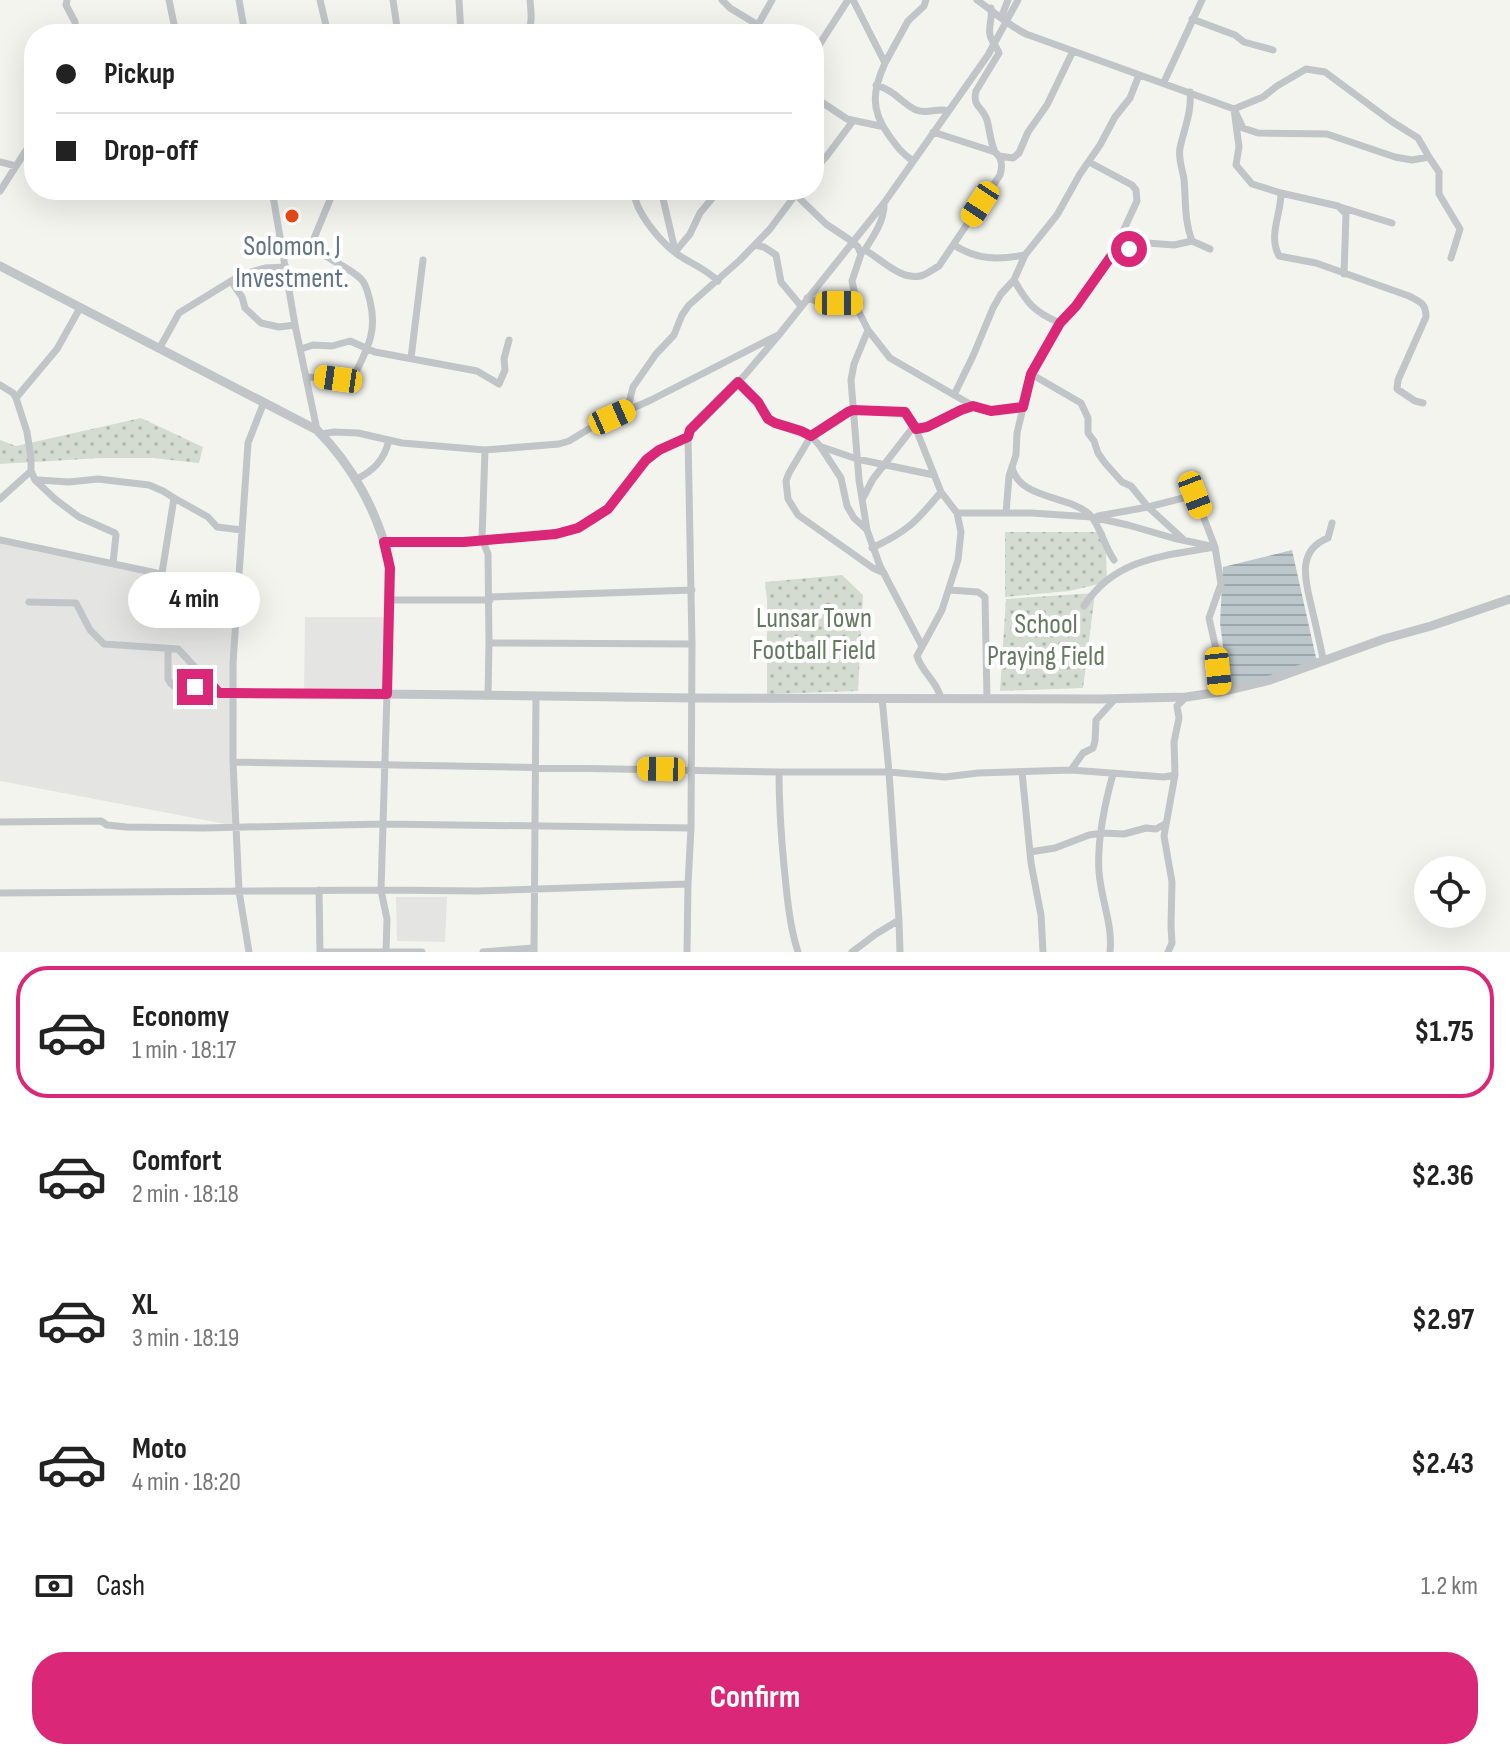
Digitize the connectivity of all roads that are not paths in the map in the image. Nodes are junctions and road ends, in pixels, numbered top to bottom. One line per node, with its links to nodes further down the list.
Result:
1 (67, 0): 20 (street)
2 (169, 0): 21 (street)
3 (239, 0): 22 (street)
4 (320, 0): 23 (street)
5 (393, 0): 24 (street)
6 (459, 0): 25 (street)
7 (530, 0): 26 (street)
8 (722, 0): 27 (street)
9 (772, 0): 28 (street)
10 (851, 0): 29 (street); 33 (street)
11 (926, 0): 33 (street)
12 (977, 0): 17 (street)
13 (985, 0): 17 (street)
14 (1008, 0): 19 (street)
15 (1018, 0): 19 (street)
16 (1202, 0): 18 (street)
17 (993, 11): 19 (street); 30 (street)
18 (1192, 19): 31 (street); 35 (street)
19 (1004, 21): 30 (street); 32 (street)
20 (75, 24)
21 (174, 24)
22 (243, 24)
23 (326, 24)
24 (397, 24)
25 (460, 24)
26 (530, 24)
27 (751, 24)
28 (761, 24)
29 (824, 39)
30 (995, 44): 40 (street); 45 (street)
31 (1273, 50)
32 (1073, 51): 34 (street); 45 (street)
33 (885, 63): 36 (street)
34 (1139, 75): 35 (street); 50 (street)
35 (1164, 82): 37 (street)
36 (876, 85): 40 (street); 42 (street)
37 (1190, 92): 39 (street); 64 (street)
38 (824, 104): 41 (street)
39 (1234, 109): 46 (street); 46 (street); 53 (street)
40 (948, 111): 43 (street)
41 (853, 121): 42 (street); 47 (street)
42 (881, 126): 48 (street)
43 (933, 132): 45 (street); 48 (street)
44 (24, 154): 51 (street)
45 (997, 154): 66 (street)
46 (1429, 157): 74 (street)
47 (824, 159)
48 (913, 161): 61 (street)
49 (0, 162): 51 (street)
50 (1089, 162): 72 (street); 73 (street)
51 (16, 166): 52 (street)
52 (0, 191)
53 (1281, 193): 62 (street); 78 (street)
54 (274, 200): 71 (street)
55 (330, 200): 67 (street)
56 (636, 200): 70 (street)
57 (663, 200): 70 (street)
58 (711, 200): 70 (street)
59 (791, 200): 65 (street)
60 (804, 200): 68 (street)
61 (884, 203): 68 (street); 68 (street)
62 (1338, 206): 63 (street); 78 (street)
63 (1392, 223)
64 (1192, 241): 69 (street); 73 (street)
65 (755, 245): 81 (street); 84 (street)
66 (954, 245): 68 (street); 72 (street)
67 (310, 248): 71 (street); 93 (street)
68 (860, 248): 82 (street); 83 (street)
69 (1210, 249)
70 (675, 252): 81 (street)
71 (284, 254): 77 (street)
72 (1025, 255): 79 (street)
73 (1112, 255): 86 (street)
74 (1451, 258)
75 (423, 260): 94 (street)
76 (0, 266): 85 (street)
77 (286, 267): 80 (street); 87 (street)
78 (1344, 274): 104 (street)
79 (1014, 280): 86 (street); 101 (street)
80 (231, 281): 87 (street); 91 (street)
81 (718, 281): 108 (street)
82 (807, 298): 83 (street); 84 (street)
83 (856, 303): 88 (street)
84 (801, 306): 89 (street)
85 (80, 308): 91 (street); 102 (street)
86 (1060, 323): 96 (street)
87 (295, 325): 92 (street)
88 (868, 330): 101 (street); 107 (street)
89 (778, 336): 99 (street); 108 (street)
90 (509, 340): 95 (street)
91 (159, 349): 103 (street)
92 (301, 349): 93 (street); 97 (street)
93 (367, 349): 94 (street); 97 (street)
94 (411, 358): 98 (street)
95 (504, 359): 98 (street); 98 (street)
96 (1031, 374): 106 (street); 129 (street)
97 (307, 377): 110 (street)
98 (487, 377)
99 (738, 382): 111 (street); 112 (street)
100 (0, 385): 102 (street)
101 (954, 395): 105 (street)
102 (16, 398): 119 (street)
103 (264, 402): 110 (street); 134 (street)
104 (1423, 403)
105 (973, 406): 106 (street); 109 (street)
106 (1023, 407): 118 (street)
107 (853, 410): 109 (street); 111 (street); 116 (street)
108 (627, 411): 115 (street)
109 (916, 429): 117 (street); 120 (street)
110 (319, 432): 113 (street); 123 (street)
111 (811, 436): 114 (street); 145 (street)
112 (688, 437): 136 (street); 147 (street)
113 (389, 440): 115 (street); 123 (street)
114 (820, 446): 116 (street); 135 (street)
115 (485, 450): 136 (street)
116 (857, 459): 117 (street); 128 (street)
117 (884, 464): 120 (street); 128 (street)
118 (1012, 467): 131 (street); 132 (street)
119 (31, 471): 122 (street); 127 (street)
120 (934, 475): 124 (street)
121 (1195, 475): 125 (street)
122 (35, 480): 126 (street); 143 (street)
123 (355, 480): 139 (street)
124 (941, 492): 130 (street); 141 (street)
125 (1195, 495): 129 (street); 140 (street)
126 (174, 498): 134 (street); 144 (street)
127 (0, 499)
128 (862, 500): 135 (street)
129 (1148, 507): 132 (street); 138 (street)
130 (957, 513): 131 (street); 148 (street)
131 (1006, 513): 132 (street)
132 (1092, 517): 138 (street); 142 (street)
133 (1332, 523): 158 (street)
134 (242, 530): 146 (street)
135 (867, 530): 141 (street)
136 (482, 539): 139 (street); 149 (street)
137 (0, 540): 143 (street)
138 (1185, 540): 140 (street)
139 (384, 542): 151 (street)
140 (1215, 547): 153 (street); 160 (street)
141 (872, 548): 145 (street)
142 (1114, 560)
143 (113, 563): 144 (street)
144 (162, 573): 146 (street)
145 (884, 573): 156 (street)
146 (237, 590): 161 (street)
147 (692, 590): 149 (street); 155 (street)
148 (949, 590): 156 (street); 169 (street)
149 (490, 598): 151 (street); 154 (street)
150 (1510, 599): 158 (street)
151 (389, 600): 162 (street)
152 (29, 602): 157 (street)
153 (1084, 606)
154 (489, 643): 155 (street); 163 (street)
155 (692, 644): 166 (street)
156 (922, 646): 168 (street)
157 (168, 649): 159 (street); 159 (street)
158 (1323, 659): 160 (street)
159 (212, 685): 161 (street)
160 (1220, 692): 165 (street)
161 (233, 693): 162 (street); 171 (street)
162 (387, 694): 163 (street); 172 (street)
163 (488, 696): 164 (street)
164 (536, 696): 166 (street); 173 (street)
165 (1186, 697): 170 (street); 180 (street)
166 (692, 698): 167 (street); 174 (street)
167 (882, 698): 168 (street); 177 (street)
168 (941, 699): 169 (street)
169 (987, 699): 170 (street)
170 (1115, 699): 175 (street)
171 (233, 762): 172 (street); 184 (street)
172 (385, 764): 173 (street); 182 (street)
173 (536, 766): 174 (street); 185 (street)
174 (692, 770): 176 (street); 186 (street)
175 (1071, 770): 178 (street); 179 (street)
176 (779, 772): 177 (street); 202 (street)
177 (889, 772): 178 (street); 195 (street)
178 (1022, 772): 188 (street)
179 (1113, 774): 180 (street); 187 (street)
180 (1175, 775): 183 (street)
181 (0, 822): 184 (street)
182 (383, 824): 184 (street); 185 (street); 192 (street)
183 (1165, 824): 187 (street); 207 (street)
184 (236, 826): 193 (street)
185 (536, 826): 186 (street); 190 (street)
186 (691, 828): 189 (street)
187 (1102, 833): 188 (street); 206 (street)
188 (1030, 852): 205 (street)
189 (688, 884): 190 (street); 201 (street)
190 (535, 889): 192 (street); 196 (street)
191 (319, 890): 192 (street); 193 (street); 198 (street)
192 (381, 890): 198 (street)
193 (239, 891): 194 (street); 197 (street)
194 (0, 893)
195 (899, 920): 203 (street); 204 (street)
196 (534, 950): 200 (street)
197 (249, 952)
198 (386, 952): 199 (street)
199 (422, 952)
200 (483, 952)
201 (687, 952)
202 (798, 952)
203 (852, 952)
204 (900, 952)
205 (1043, 952)
206 (1110, 952)
207 (1168, 952)

